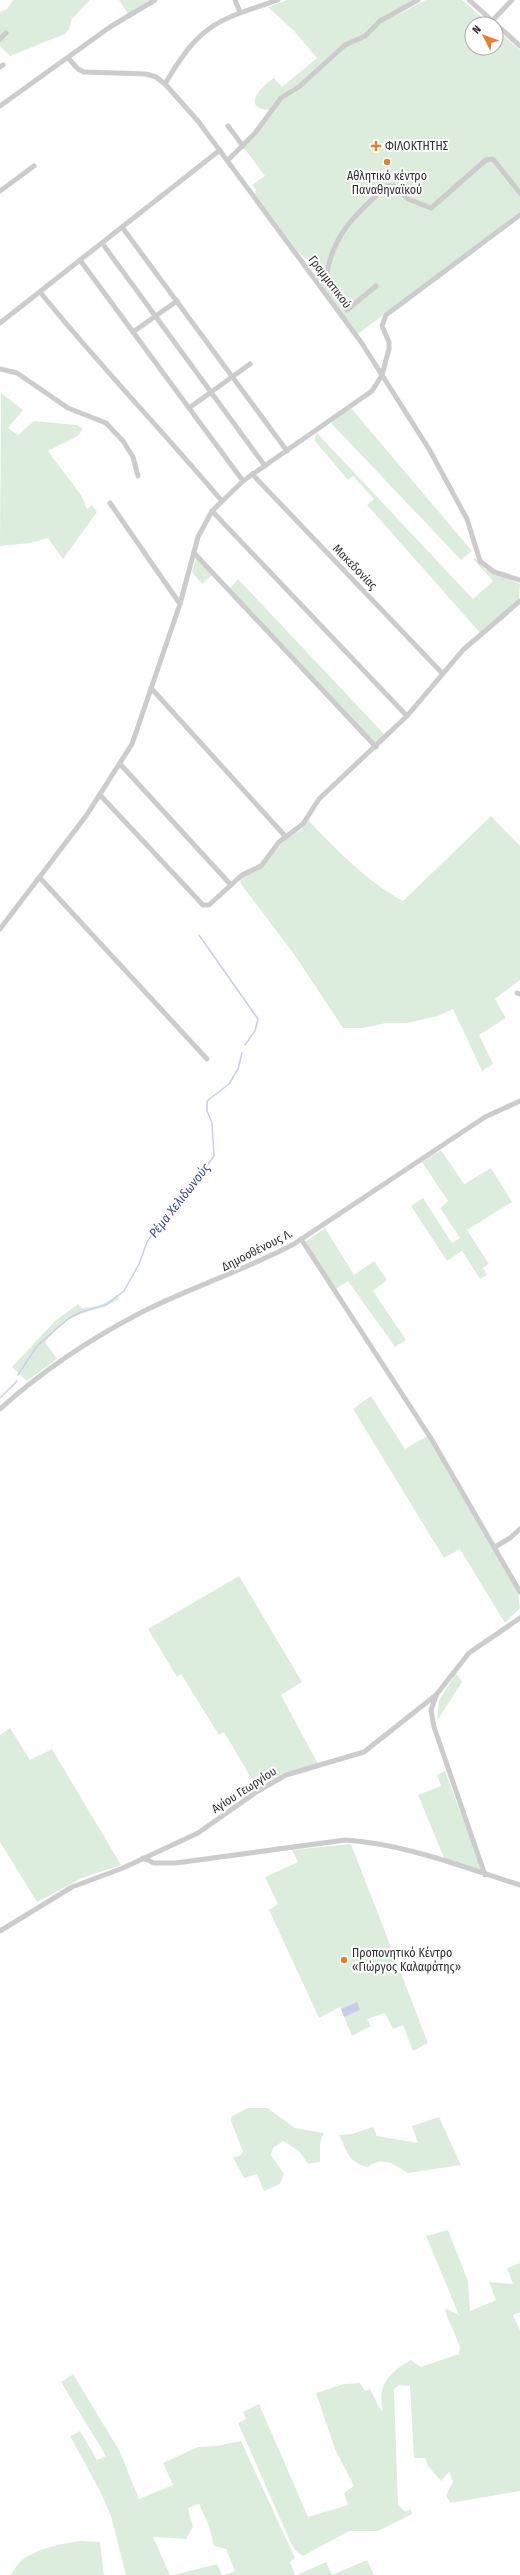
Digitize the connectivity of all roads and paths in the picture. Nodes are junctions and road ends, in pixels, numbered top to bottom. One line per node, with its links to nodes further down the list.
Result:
1 (155, 0): 16 (street)
2 (235, 0): 7 (street)
3 (278, 0): 7 (street)
4 (418, 0): 20 (street)
5 (469, 0): 8 (street)
6 (512, 0): 9 (street)
7 (240, 12): 17 (street)
8 (487, 16)
9 (500, 16)
10 (504, 31): 14 (street)
11 (6, 33): 13 (street)
12 (520, 37): 14 (street)
13 (0, 39)
14 (516, 42): 15 (street)
15 (520, 46)
16 (68, 58): 17 (street, Γραμματικού); 18 (street)
17 (165, 84): 21 (street, Γραμματικού)
18 (0, 106)
19 (228, 126): 20 (street)
20 (243, 146): 22 (street)
21 (220, 150): 22 (street, Γραμματικού); 27 (street)
22 (228, 160): 38 (street, Γραμματικού)
23 (34, 166): 24 (street)
24 (0, 192)
25 (520, 193): 30 (street)
26 (520, 215): 38 (street)
27 (122, 227): 28 (street); 32 (street)
28 (102, 243): 29 (street); 33 (street)
29 (80, 260): 31 (street); 35 (street)
30 (376, 286)
31 (40, 292): 34 (street); 47 (street)
32 (178, 301): 33 (street); 39 (street)
33 (155, 316): 35 (street); 40 (street)
34 (0, 323)
35 (133, 332): 41 (street)
36 (250, 364): 39 (street)
37 (0, 369): 45 (street)
38 (382, 375): 42 (street); 51 (street, Γραμματικού)
39 (234, 376): 40 (street); 42 (street)
40 (212, 391): 41 (street); 43 (street)
41 (189, 408): 46 (street)
42 (287, 451): 43 (street)
43 (265, 466): 44 (street)
44 (252, 474): 46 (street); 54 (street, Μακεδονίας)
45 (138, 476)
46 (243, 481): 47 (street)
47 (221, 500): 49 (street)
48 (110, 503): 53 (street)
49 (212, 511): 50 (street); 56 (street)
50 (194, 553): 53 (street); 57 (street)
51 (520, 580)
52 (520, 601): 54 (street)
53 (180, 604): 55 (street)
54 (442, 673): 56 (street)
55 (151, 688): 58 (street); 60 (street)
56 (406, 716): 57 (street)
57 (376, 747): 60 (street)
58 (121, 765): 59 (street); 62 (street)
59 (100, 795): 61 (street); 62 (street)
60 (286, 837): 62 (street)
61 (40, 878): 63 (street); 64 (street)
62 (231, 885)
63 (0, 929)
64 (207, 1059)
65 (520, 1101): 66 (street, Δημοσθένους Λ.)
66 (302, 1239): 67 (street, Δημοσθένους Λ.); 69 (street)
67 (0, 1409)
68 (520, 1529): 69 (street)
69 (495, 1547): 70 (street)
70 (520, 1592)
71 (520, 1618): 72 (street, Αγίου Γεωργίου)
72 (436, 1695): 73 (street, Αγίου Γεωργίου); 74 (street)
73 (143, 1858): 74 (street); 76 (street, Αγίου Γεωργίου)
74 (485, 1875): 75 (street)
75 (520, 1885)
76 (0, 1931)

